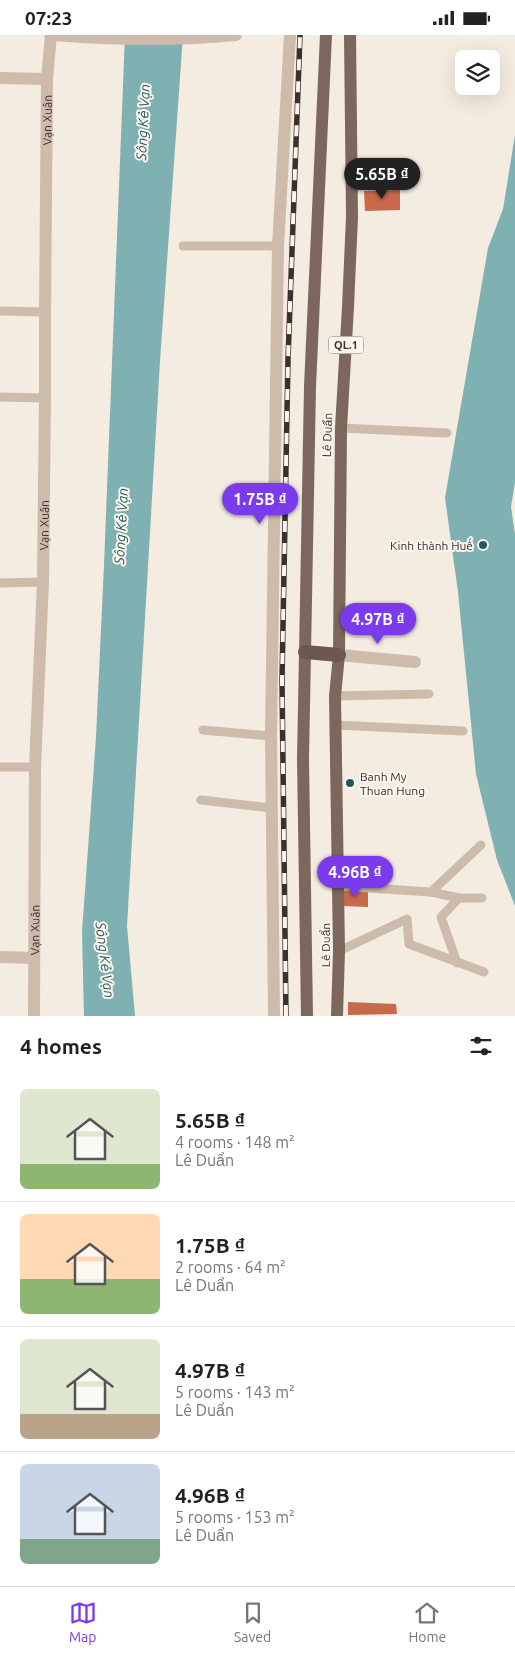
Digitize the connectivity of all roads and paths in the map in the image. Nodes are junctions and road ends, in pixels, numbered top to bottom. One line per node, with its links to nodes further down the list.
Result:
1 (52, 35): 2 (street); 7 (street, Vạn Xuân)
2 (236, 35)
3 (290, 35): 9 (street)
4 (326, 35): 18 (main road, Lê Duẩn / QL.1)
5 (350, 35): 14 (main road, Lê Duẩn / QL.1)
6 (0, 78): 7 (street)
7 (47, 79): 11 (street, Vạn Xuân)
8 (183, 246): 9 (lane)
9 (278, 246): 26 (street)
10 (0, 311): 11 (lane)
11 (44, 312): 13 (street, Vạn Xuân)
12 (0, 397): 13 (lane)
13 (45, 398): 17 (street, Vạn Xuân)
14 (341, 428): 15 (lane); 19 (main road, Lê Duẩn / QL.1)
15 (447, 433)
16 (0, 583): 17 (lane)
17 (42, 583): 28 (street, Vạn Xuân)
18 (305, 652): 19 (highway); 43 (main road, Lê Duẩn / QL.1)
19 (339, 655): 20 (street); 22 (main road, Lê Duẩn / QL.1)
20 (415, 662)
21 (429, 694): 22 (lane)
22 (335, 696): 23 (main road, Lê Duẩn / QL.1)
23 (335, 725): 25 (lane); 32 (main road, Lê Duẩn / QL.1)
24 (203, 730): 26 (lane)
25 (463, 731)
26 (271, 736): 30 (street)
27 (0, 767): 28 (lane)
28 (35, 767): 38 (street, Vạn Xuân)
29 (201, 800): 30 (lane)
30 (272, 808): 42 (street)
31 (481, 845): 33 (lane)
32 (338, 886): 33 (lane); 36 (main road, Lê Duẩn / QL.1)
33 (431, 892): 34 (lane)
34 (459, 898): 35 (lane); 39 (lane)
35 (482, 898)
36 (339, 951): 39 (lane); 44 (main road, Lê Duẩn / QL.1)
37 (0, 957): 38 (street)
38 (34, 958): 41 (street, Vạn Xuân)
39 (457, 963): 40 (lane)
40 (484, 972)
41 (34, 1016)
42 (274, 1016)
43 (307, 1016)
44 (337, 1016)

